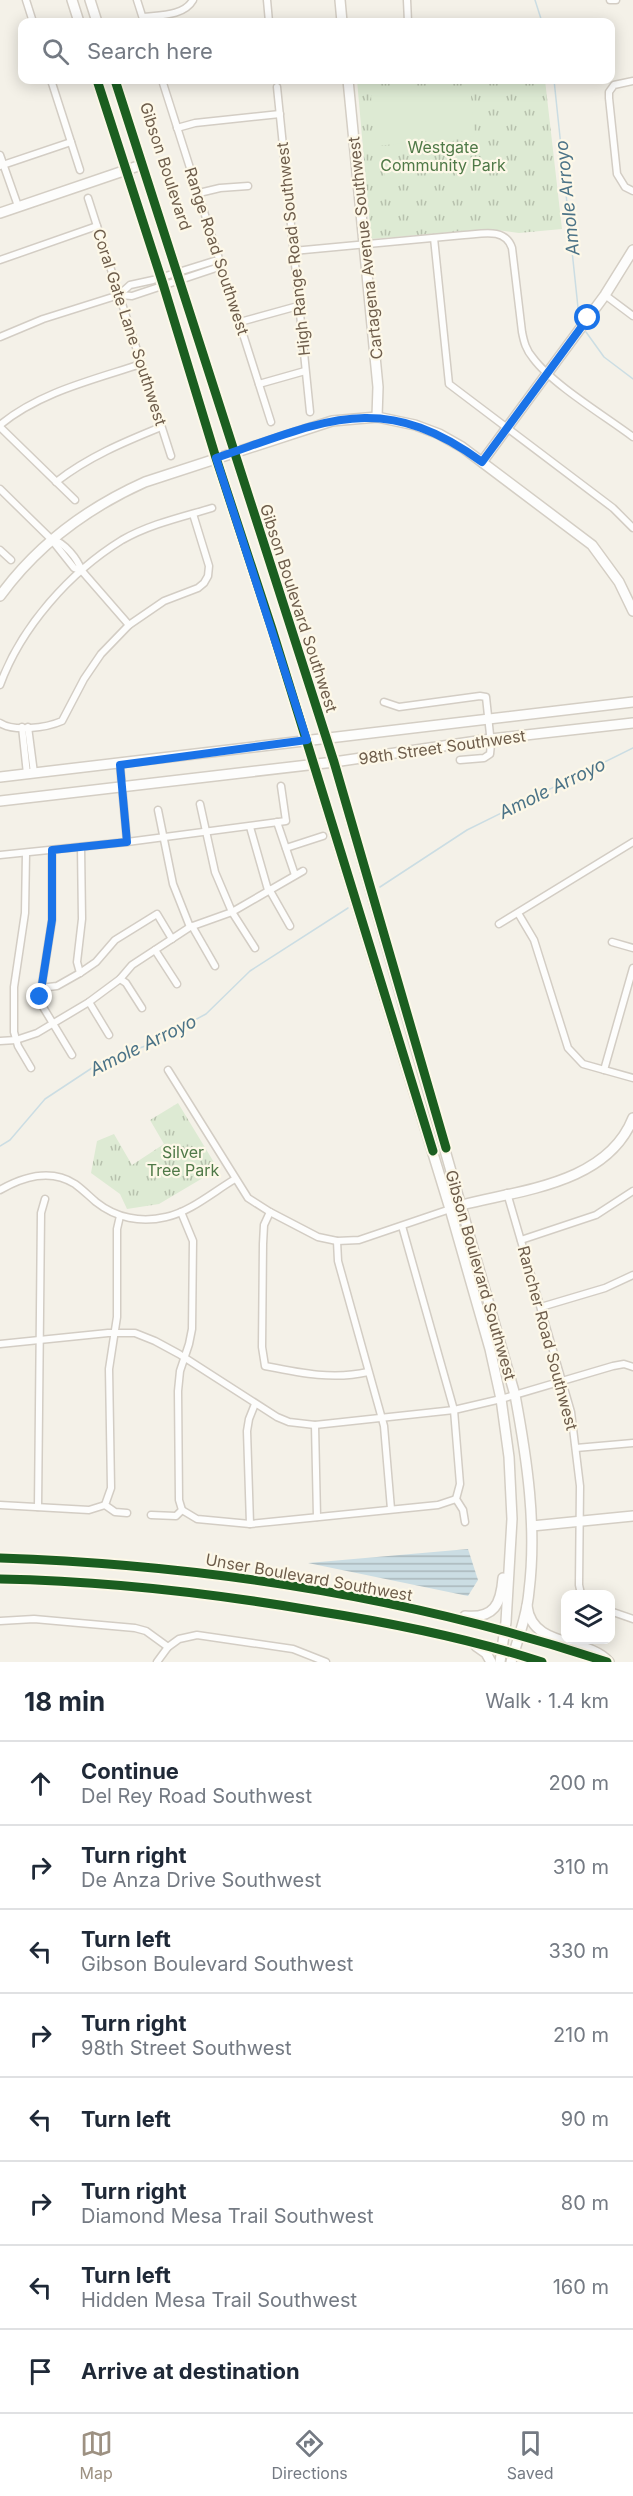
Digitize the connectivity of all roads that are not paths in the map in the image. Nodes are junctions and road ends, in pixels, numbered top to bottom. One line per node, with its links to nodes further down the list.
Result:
1 (26, 0): 11 (street)
2 (72, 0): 12 (street)
3 (90, 0): 13 (street)
4 (137, 0): 14 (street)
5 (193, 0): 15 (street)
6 (267, 0): 16 (street)
7 (340, 0): 17 (street)
8 (407, 0): 18 (street)
9 (610, 0): 10 (street)
10 (616, 0)
11 (32, 18)
12 (78, 18)
13 (96, 18)
14 (142, 18)
15 (152, 18)
16 (269, 18)
17 (342, 18)
18 (408, 18)
19 (633, 81): 35 (street)
20 (52, 84): 28 (street)
21 (98, 84): 33 (street, Gibson Boulevard Southwest)
22 (116, 84): 30 (street, Gibson Boulevard Southwest)
23 (163, 84): 27 (street, Range Road Southwest)
24 (348, 84): 42 (street, Cartagena Avenue Southwest)
25 (278, 87): 26 (street, High Range Road Southwest)
26 (280, 114): 27 (street); 44 (street, High Range Road Southwest)
27 (177, 128): 36 (street, Range Road Southwest)
28 (71, 142): 31 (street); 32 (street)
29 (0, 155): 31 (street)
30 (141, 165): 33 (street); 47 (street, Gibson Boulevard Southwest)
31 (2, 166): 38 (street)
32 (80, 170)
33 (125, 171): 38 (street); 48 (street, Gibson Boulevard Southwest)
34 (248, 186): 36 (street)
35 (633, 191)
36 (199, 193): 46 (street, Range Road Southwest)
37 (88, 198): 40 (street, Coral Gate Lane Southwest)
38 (18, 206): 39 (street)
39 (0, 213)
40 (98, 226): 45 (street); 51 (street, Coral Gate Lane Southwest)
41 (434, 238): 42 (street); 59 (street); 66 (street)
42 (364, 246): 44 (street); 62 (street, Cartagena Avenue Southwest)
43 (633, 250): 52 (street)
44 (293, 251): 53 (street, High Range Road Southwest)
45 (0, 260)
46 (220, 262): 47 (street); 55 (street, Range Road Southwest)
47 (177, 276): 48 (street); 68 (street, Gibson Boulevard Southwest)
48 (162, 281): 49 (street); 50 (street); 68 (street, Gibson Boulevard Southwest)
49 (135, 284): 50 (street); 51 (street)
50 (139, 294): 51 (street)
51 (119, 295): 56 (street); 57 (street, Coral Gate Lane Southwest)
52 (605, 296): 54 (street); 59 (street)
53 (298, 306): 55 (street); 58 (street, High Range Road Southwest)
54 (633, 316)
55 (240, 322): 60 (street, Range Road Southwest)
56 (0, 337)
57 (141, 364): 64 (street); 65 (street, Coral Gate Lane Southwest)
58 (305, 371): 60 (street); 61 (street, High Range Road Southwest)
59 (546, 372): 66 (street); 67 (street)
60 (259, 384): 63 (street, Range Road Southwest)
61 (310, 412)
62 (377, 417): 68 (street); 70 (street)
63 (271, 422)
64 (0, 426): 71 (street)
65 (161, 427): 69 (street, Coral Gate Lane Southwest); 71 (street)
66 (507, 429): 70 (street); 76 (street)
67 (633, 437)
68 (225, 455): 77 (street); 91 (street, Gibson Boulevard Southwest); 93 (street, Gibson Boulevard Southwest)
69 (171, 456)
70 (482, 462): 82 (street)
71 (56, 482): 73 (street)
72 (0, 489): 77 (street)
73 (75, 500)
74 (212, 508): 75 (street)
75 (193, 514): 80 (street); 83 (street)
76 (633, 528)
77 (51, 539): 80 (street); 81 (street)
78 (0, 550): 79 (street)
79 (11, 561)
80 (82, 571): 83 (street); 84 (street)
81 (0, 596)
82 (633, 611)
83 (129, 625): 90 (street)
84 (0, 685)
85 (384, 702): 87 (street)
86 (633, 702): 87 (street, 98th Street Southwest)
87 (489, 719): 91 (street, 98th Street Southwest); 92 (street)
88 (0, 723): 90 (street)
89 (633, 723): 92 (street, 98th Street Southwest)
90 (25, 727): 98 (street)
91 (325, 738): 93 (street, 98th Street Southwest); 95 (street, Gibson Boulevard Southwest)
92 (491, 739): 94 (street); 95 (street, 98th Street Southwest)
93 (307, 740): 96 (street, Gibson Boulevard Southwest); 97 (street, 98th Street Southwest)
94 (460, 760)
95 (334, 762): 96 (street, 98th Street Southwest); 153 (street, Gibson Boulevard Southwest)
96 (314, 764): 101 (street, 98th Street Southwest); 154 (street, Gibson Boulevard Southwest)
97 (120, 765): 98 (street, 98th Street Southwest); 101 (street)
98 (31, 774): 99 (street, 98th Street Southwest)
99 (0, 777)
100 (282, 786): 105 (street)
101 (121, 787): 102 (street, 98th Street Southwest); 110 (street)
102 (0, 801)
103 (200, 804): 107 (street)
104 (158, 810): 109 (street)
105 (277, 822): 106 (street); 113 (street)
106 (250, 826): 107 (street); 119 (street)
107 (207, 832): 109 (street); 120 (street)
108 (322, 836): 113 (street)
109 (165, 838): 110 (street); 124 (street)
110 (127, 842): 112 (street)
111 (633, 842): 121 (street)
112 (81, 848): 114 (street); 132 (street)
113 (286, 848): 118 (street)
114 (52, 850): 115 (street); 135 (street)
115 (26, 853): 116 (street); 140 (street)
116 (0, 855)
117 (303, 871): 118 (street)
118 (295, 875): 119 (street)
119 (269, 889): 120 (street); 123 (street)
120 (232, 912): 124 (street); 127 (street)
121 (518, 913): 122 (street); 145 (street)
122 (499, 924)
123 (290, 926)
124 (191, 927): 125 (street); 130 (street)
125 (172, 939): 129 (street); 132 (street)
126 (612, 942): 128 (street)
127 (255, 948)
128 (633, 948)
129 (155, 950): 133 (street); 134 (street)
130 (215, 966)
131 (633, 968): 145 (street)
132 (80, 973): 135 (street)
133 (120, 979): 136 (street); 137 (street)
134 (177, 984)
135 (40, 988): 138 (street)
136 (89, 1002): 138 (street); 139 (street)
137 (142, 1008)
138 (53, 1024): 140 (street); 142 (street)
139 (109, 1035)
140 (16, 1040): 141 (street); 143 (street)
141 (0, 1041)
142 (72, 1055)
143 (30, 1068)
144 (168, 1070): 148 (street)
145 (604, 1070): 146 (street)
146 (633, 1078)
147 (633, 1118): 151 (street)
148 (235, 1179): 155 (street); 156 (street)
149 (0, 1190): 157 (street)
150 (633, 1191): 159 (street)
151 (507, 1193): 153 (street); 159 (street, Rancher Road Southwest)
152 (45, 1199): 164 (street)
153 (462, 1204): 154 (street); 170 (street, Gibson Boulevard Southwest)
154 (450, 1209): 158 (street); 171 (street, Gibson Boulevard Southwest)
155 (181, 1212): 157 (street); 166 (street)
156 (270, 1212): 160 (street); 168 (street)
157 (120, 1216): 163 (street)
158 (402, 1226): 160 (street); 173 (street)
159 (521, 1240): 162 (street, Rancher Road Southwest)
160 (337, 1241): 168 (street)
161 (633, 1275): 162 (street)
162 (541, 1307): 169 (street, Rancher Road Southwest)
163 (115, 1332): 164 (street); 166 (street); 180 (street)
164 (39, 1340): 165 (street); 181 (street)
165 (0, 1344)
166 (184, 1358): 172 (street); 183 (street)
167 (633, 1367): 169 (street)
168 (368, 1372): 174 (street)
169 (562, 1380): 170 (street); 177 (street, Rancher Road Southwest)
170 (515, 1395): 171 (street); 191 (street, Gibson Boulevard Southwest)
171 (501, 1399): 173 (street); 192 (street, Gibson Boulevard Southwest)
172 (255, 1404): 175 (street); 190 (street)
173 (454, 1410): 174 (street); 178 (street)
174 (382, 1418): 175 (street); 182 (street)
175 (315, 1425): 187 (street)
176 (633, 1443): 177 (street)
177 (576, 1448): 188 (street, Rancher Road Southwest)
178 (456, 1499): 182 (street); 189 (street)
179 (0, 1505): 181 (street)
180 (105, 1505): 181 (street); 184 (street)
181 (38, 1507)
182 (391, 1509): 187 (street)
183 (182, 1510): 185 (street); 190 (street)
184 (127, 1513)
185 (151, 1515)
186 (633, 1516): 188 (street)
187 (317, 1517): 190 (street)
188 (580, 1521): 191 (street); 195 (street, Rancher Road Southwest)
189 (465, 1522)
190 (250, 1524)
191 (531, 1526): 196 (street, Gibson Boulevard Southwest)
192 (511, 1535): 198 (street); 201 (street, Gibson Boulevard Southwest)
193 (0, 1558): 198 (street, Unser Boulevard Southwest)
194 (0, 1579): 203 (street, Unser Boulevard Southwest)
195 (580, 1590)
196 (527, 1603): 202 (street, Gibson Boulevard Southwest); 212 (street)
197 (615, 1613): 199 (street)
198 (442, 1616): 201 (street, Unser Boulevard Southwest)
199 (633, 1619)
200 (0, 1621): 204 (street)
201 (505, 1632): 202 (street, Unser Boulevard Southwest); 205 (street, Gibson Boulevard Southwest)
202 (519, 1635): 206 (street, Gibson Boulevard Southwest); 212 (street, Unser Boulevard Southwest)
203 (472, 1643): 205 (street, Unser Boulevard Southwest); 209 (street)
204 (168, 1647): 207 (street); 208 (street)
205 (503, 1650): 206 (street, Unser Boulevard Southwest); 210 (street, Gibson Boulevard Southwest)
206 (513, 1658): 211 (street, Unser Boulevard Southwest)
207 (157, 1662)
208 (326, 1662)
209 (491, 1662)
210 (501, 1662)
211 (541, 1662)
212 (608, 1662)

